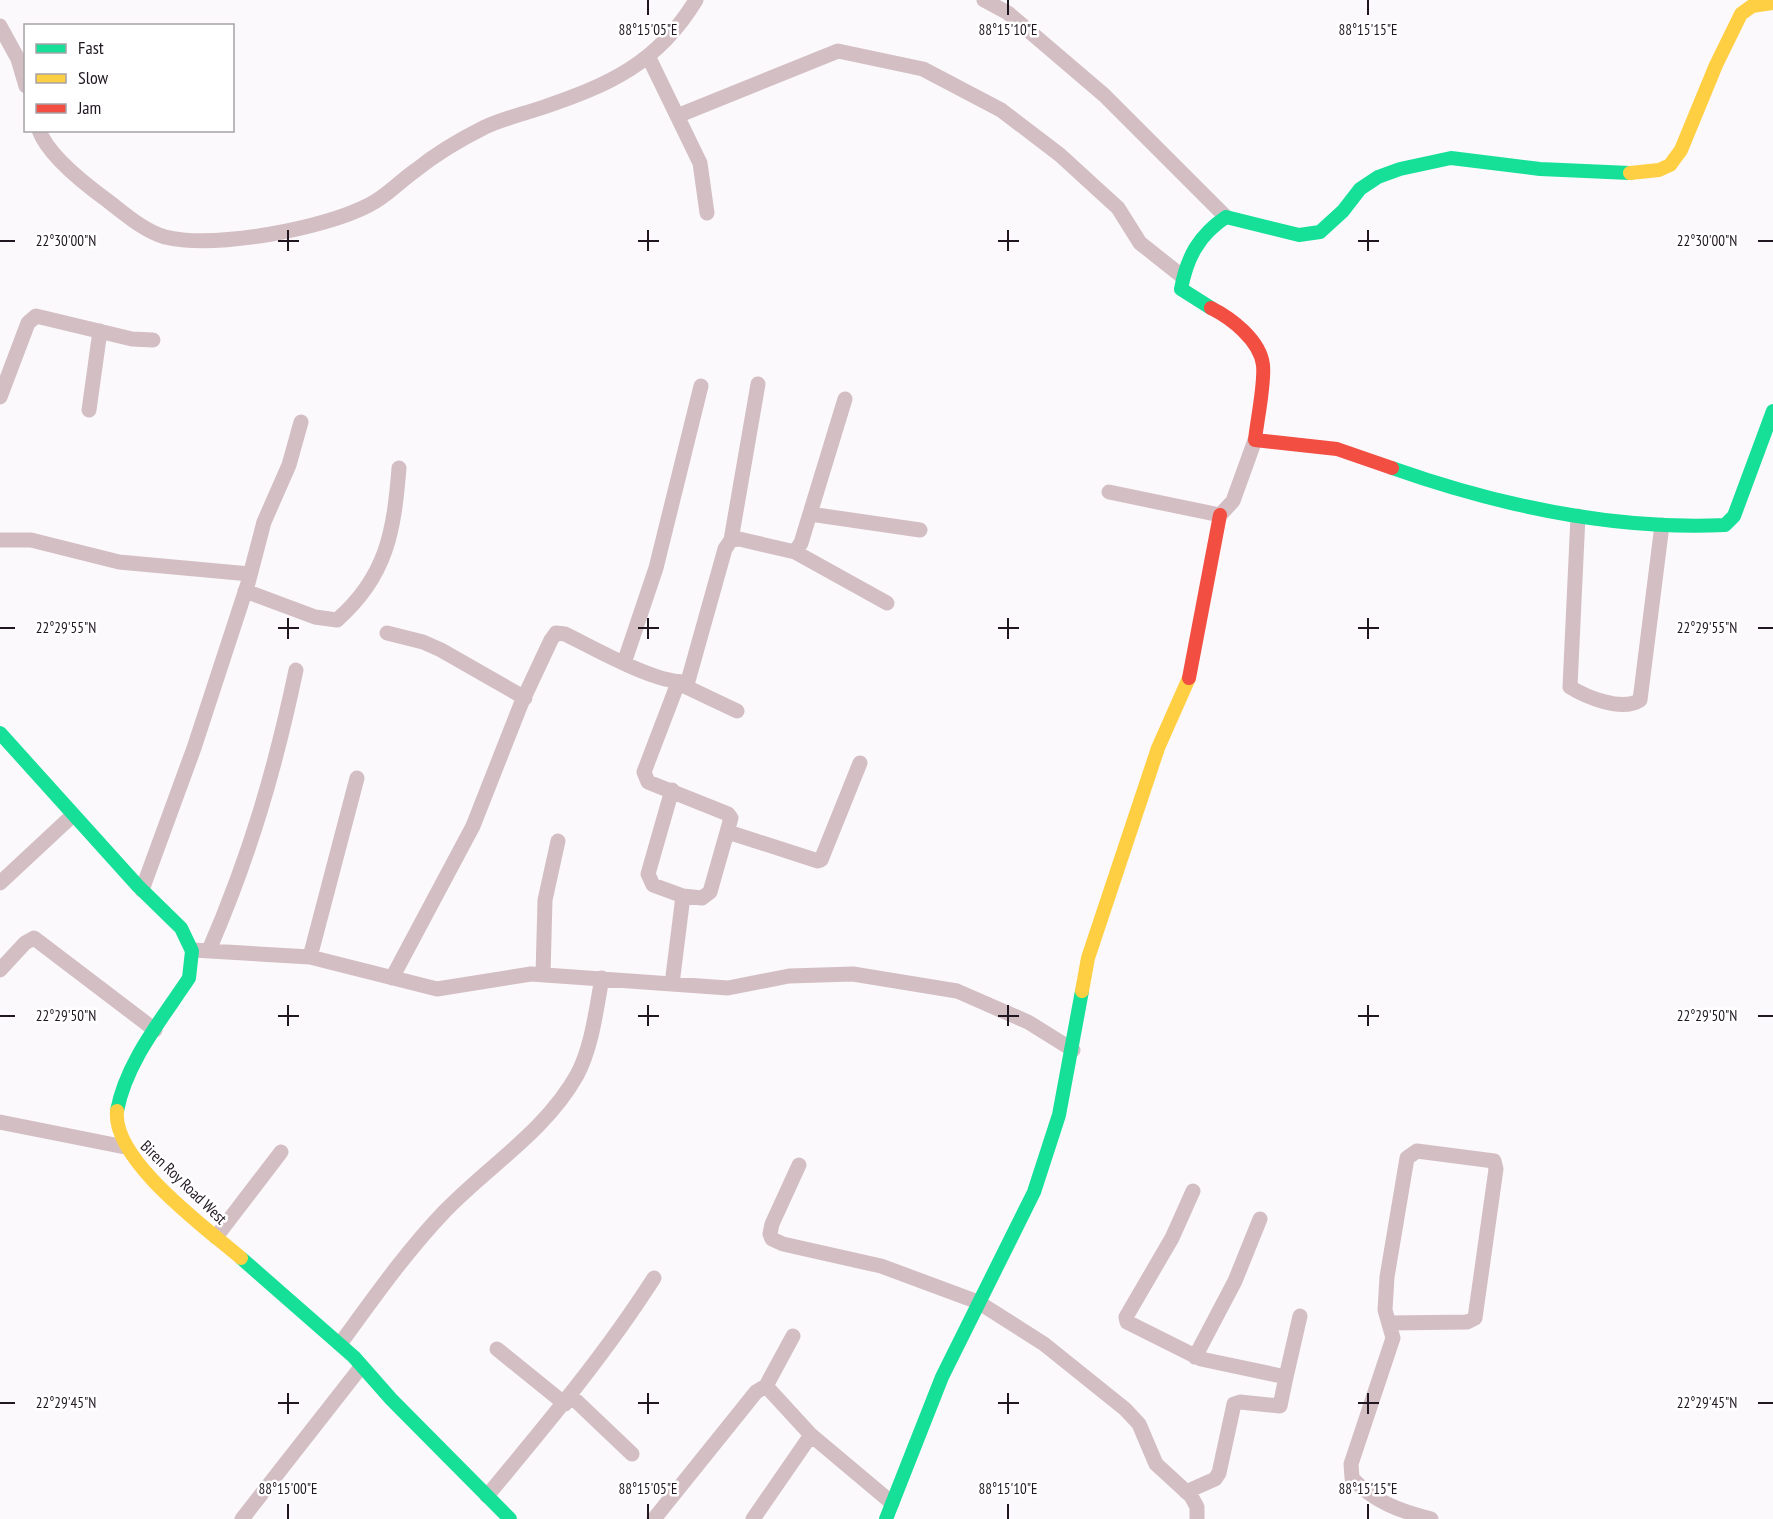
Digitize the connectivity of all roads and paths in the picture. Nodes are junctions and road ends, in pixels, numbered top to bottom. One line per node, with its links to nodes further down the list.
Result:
1 (696, 0): 5 (street)
2 (984, 0): 10 (street)
3 (1773, 3): 10 (street)
4 (0, 26): 6 (street)
5 (649, 58): 7 (street); 8 (street)
6 (24, 79)
7 (677, 116): 9 (street); 11 (street)
8 (40, 132)
9 (707, 213)
10 (1226, 217): 11 (street)
11 (1183, 277): 21 (street)
12 (100, 331): 13 (street); 16 (street); 18 (street)
13 (153, 340)
14 (758, 384): 30 (street)
15 (701, 386): 36 (street)
16 (0, 397)
17 (845, 399): 24 (street)
18 (88, 410)
19 (1773, 411): 27 (street)
20 (301, 422): 32 (street)
21 (1256, 440): 25 (street); 26 (street)
22 (399, 468): 33 (street)
23 (1109, 492): 25 (street)
24 (810, 514): 28 (street); 31 (street)
25 (1220, 514): 60 (street)
26 (1578, 516): 27 (street); 27 (street)
27 (1662, 525)
28 (921, 530)
29 (0, 540): 32 (street)
30 (731, 540): 31 (street); 38 (street)
31 (795, 552): 34 (street)
32 (250, 574): 33 (street)
33 (245, 591): 49 (street)
34 (887, 603)
35 (387, 633): 39 (street)
36 (624, 663): 38 (street); 39 (street)
37 (296, 670): 52 (street)
38 (678, 683): 40 (street); 44 (street)
39 (525, 698): 56 (street)
40 (737, 711)
41 (0, 733): 45 (street)
42 (860, 763): 46 (street)
43 (357, 778): 53 (street)
44 (672, 790): 46 (street); 50 (street)
45 (73, 815): 48 (street); 49 (street)
46 (728, 832): 50 (street)
47 (558, 841): 55 (street)
48 (0, 883)
49 (142, 890): 51 (street)
50 (683, 896): 58 (street)
51 (193, 950): 52 (street); 59 (street, Biren Roy Road West)
52 (209, 950): 53 (street)
53 (310, 957): 56 (street)
54 (0, 970): 59 (street)
55 (543, 975): 56 (street); 57 (street)
56 (392, 978)
57 (602, 978): 58 (street); 73 (street)
58 (672, 984): 60 (street)
59 (155, 1030): 62 (street, Biren Roy Road West)
60 (1073, 1050): 69 (street)
61 (0, 1122): 62 (street)
62 (125, 1147): 67 (street, Biren Roy Road West)
63 (281, 1152): 67 (street)
64 (799, 1165): 69 (street)
65 (1194, 1191): 75 (street)
66 (1260, 1219): 75 (street)
67 (216, 1237): 73 (street, Biren Roy Road West)
68 (654, 1278): 79 (street)
69 (978, 1302): 82 (street); 84 (street)
70 (1300, 1316): 77 (street)
71 (1389, 1323): 71 (street); 91 (street)
72 (794, 1336): 78 (street)
73 (340, 1344): 76 (street, Biren Roy Road West)
74 (497, 1349): 79 (street)
75 (1195, 1357): 77 (street)
76 (361, 1367): 83 (street, Biren Roy Road West); 85 (street)
77 (1286, 1377): 82 (street)
78 (766, 1386): 80 (street); 87 (street)
79 (568, 1400): 81 (street); 83 (street)
80 (811, 1435): 84 (street); 88 (street)
81 (632, 1455)
82 (1186, 1492): 90 (street)
83 (487, 1496): 86 (street, Biren Roy Road West)
84 (892, 1503): 89 (street)
85 (242, 1519)
86 (510, 1519)
87 (654, 1519)
88 (753, 1519)
89 (886, 1519)
90 (1197, 1519)
91 (1431, 1519)

